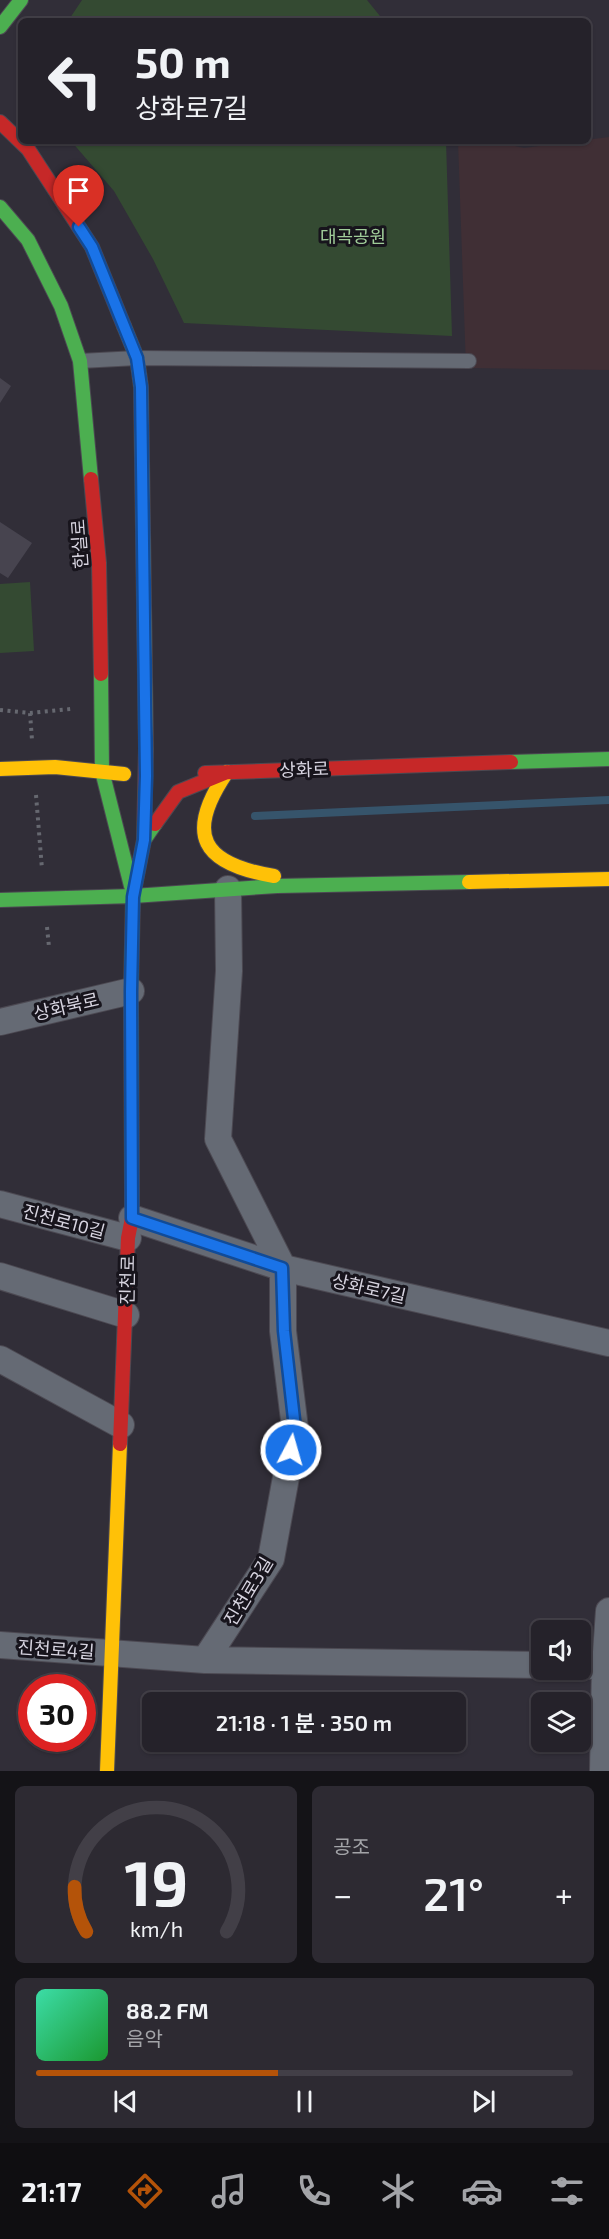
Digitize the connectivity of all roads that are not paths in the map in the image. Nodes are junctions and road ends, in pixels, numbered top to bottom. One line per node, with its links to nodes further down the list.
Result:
1 (21, 0): 2 (main road)
2 (0, 27)
3 (0, 122): 4 (main road)
4 (18, 139)
5 (23, 144): 7 (main road)
6 (0, 207): 8 (main road, 한실로)
7 (137, 358): 8 (lane); 9 (lane); 15 (main road)
8 (80, 361): 12 (main road, 한실로)
9 (469, 361)
10 (609, 759): 13 (main road, 상화로)
11 (0, 769): 12 (main road)
12 (102, 771): 15 (main road); 20 (main road, 한실로)
13 (227, 772): 14 (main road, 상화로); 16 (main road); 18 (main road)
14 (180, 774)
15 (152, 776): 16 (main road)
16 (144, 840): 20 (main road)
17 (609, 879): 18 (main road)
18 (323, 885): 19 (main road)
19 (228, 889): 20 (main road); 26 (street)
20 (133, 897): 21 (main road); 22 (main road, 진천로)
21 (0, 900)
22 (131, 991): 23 (street, 상화북로); 25 (main road, 진천로)
23 (0, 1022)
24 (0, 1204): 25 (street, 진천로10길)
25 (130, 1228): 26 (street, 상화로7길); 28 (main road, 진천로)
26 (282, 1268): 29 (street, 상화로7길); 35 (street, 진천로3길)
27 (0, 1276): 28 (street)
28 (126, 1315): 31 (main road, 진천로)
29 (609, 1342)
30 (0, 1359): 31 (street)
31 (121, 1425): 34 (main road, 진천로)
32 (609, 1611): 37 (street)
33 (0, 1645): 34 (street, 진천로4길)
34 (112, 1653): 35 (street); 38 (main road, 진천로)
35 (205, 1660): 36 (street)
36 (531, 1665)
37 (598, 1666): 39 (street)
38 (107, 1771)
39 (603, 1771)

